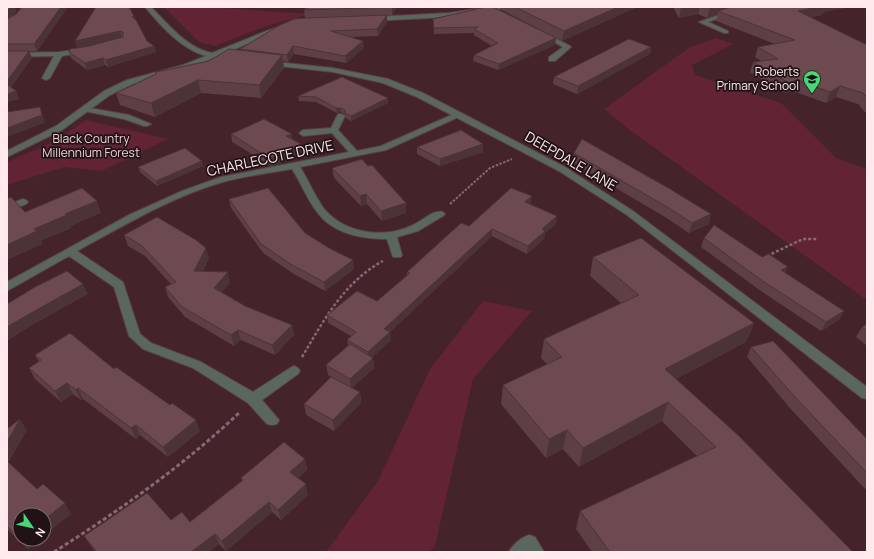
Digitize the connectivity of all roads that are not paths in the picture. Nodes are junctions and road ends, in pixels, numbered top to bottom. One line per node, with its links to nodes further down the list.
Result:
1 (148, 7): 13 (street)
2 (501, 7): 4 (street)
3 (748, 7): 9 (street)
4 (492, 9): 5 (street); 6 (street)
5 (506, 16)
6 (362, 19)
7 (294, 24): 13 (street)
8 (534, 30): 14 (street)
9 (726, 32)
10 (91, 50): 11 (street)
11 (59, 54): 12 (street); 17 (street)
12 (7, 55)
13 (214, 56): 15 (street); 18 (street)
14 (552, 59)
15 (244, 60)
16 (258, 62): 19 (street, DEEPDALE LANE)
17 (46, 78)
18 (87, 109): 21 (street); 24 (street)
19 (459, 115): 25 (street, CHARLECOTE DRIVE); 35 (street, DEEPDALE LANE)
20 (341, 116): 22 (street)
21 (147, 124)
22 (334, 130): 23 (street); 25 (street)
23 (303, 133)
24 (7, 154)
25 (355, 154): 26 (street, CHARLECOTE DRIVE)
26 (295, 166): 30 (street); 31 (street, CHARLECOTE DRIVE)
27 (23, 202): 28 (street)
28 (7, 209)
29 (440, 214): 30 (street)
30 (391, 236): 32 (street)
31 (69, 250): 33 (street, CHARLECOTE DRIVE); 36 (street)
32 (397, 255)
33 (7, 287)
34 (294, 372): 36 (street)
35 (867, 394)
36 (253, 399): 37 (street)
37 (272, 420)
38 (517, 552): 39 (street)
39 (536, 552)

